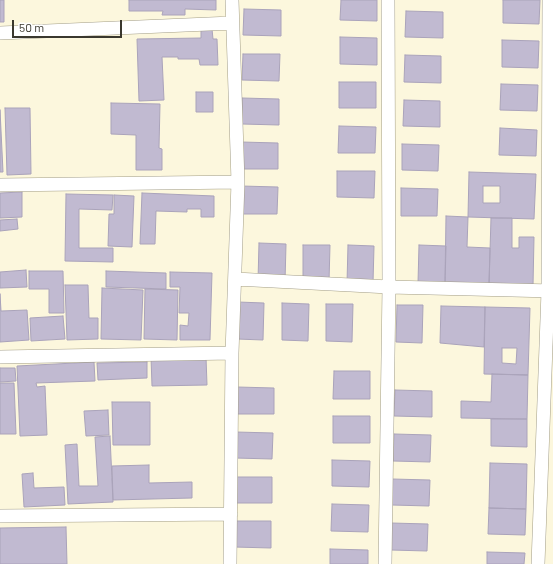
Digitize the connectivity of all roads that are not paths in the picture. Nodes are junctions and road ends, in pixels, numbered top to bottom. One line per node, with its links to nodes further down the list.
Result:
1 (232, 0): 4 (street)
2 (388, 0): 9 (street)
3 (549, 0): 10 (street)
4 (232, 23): 5 (street); 6 (street)
5 (0, 33)
6 (238, 182): 7 (street); 8 (street)
7 (0, 185)
8 (235, 279): 9 (street); 11 (street)
9 (389, 287): 10 (street); 16 (street)
10 (550, 291): 17 (street)
11 (232, 353): 12 (street); 13 (street)
12 (0, 357)
13 (230, 514): 14 (street); 15 (street)
14 (0, 516)
15 (230, 564)
16 (385, 564)
17 (538, 564)

